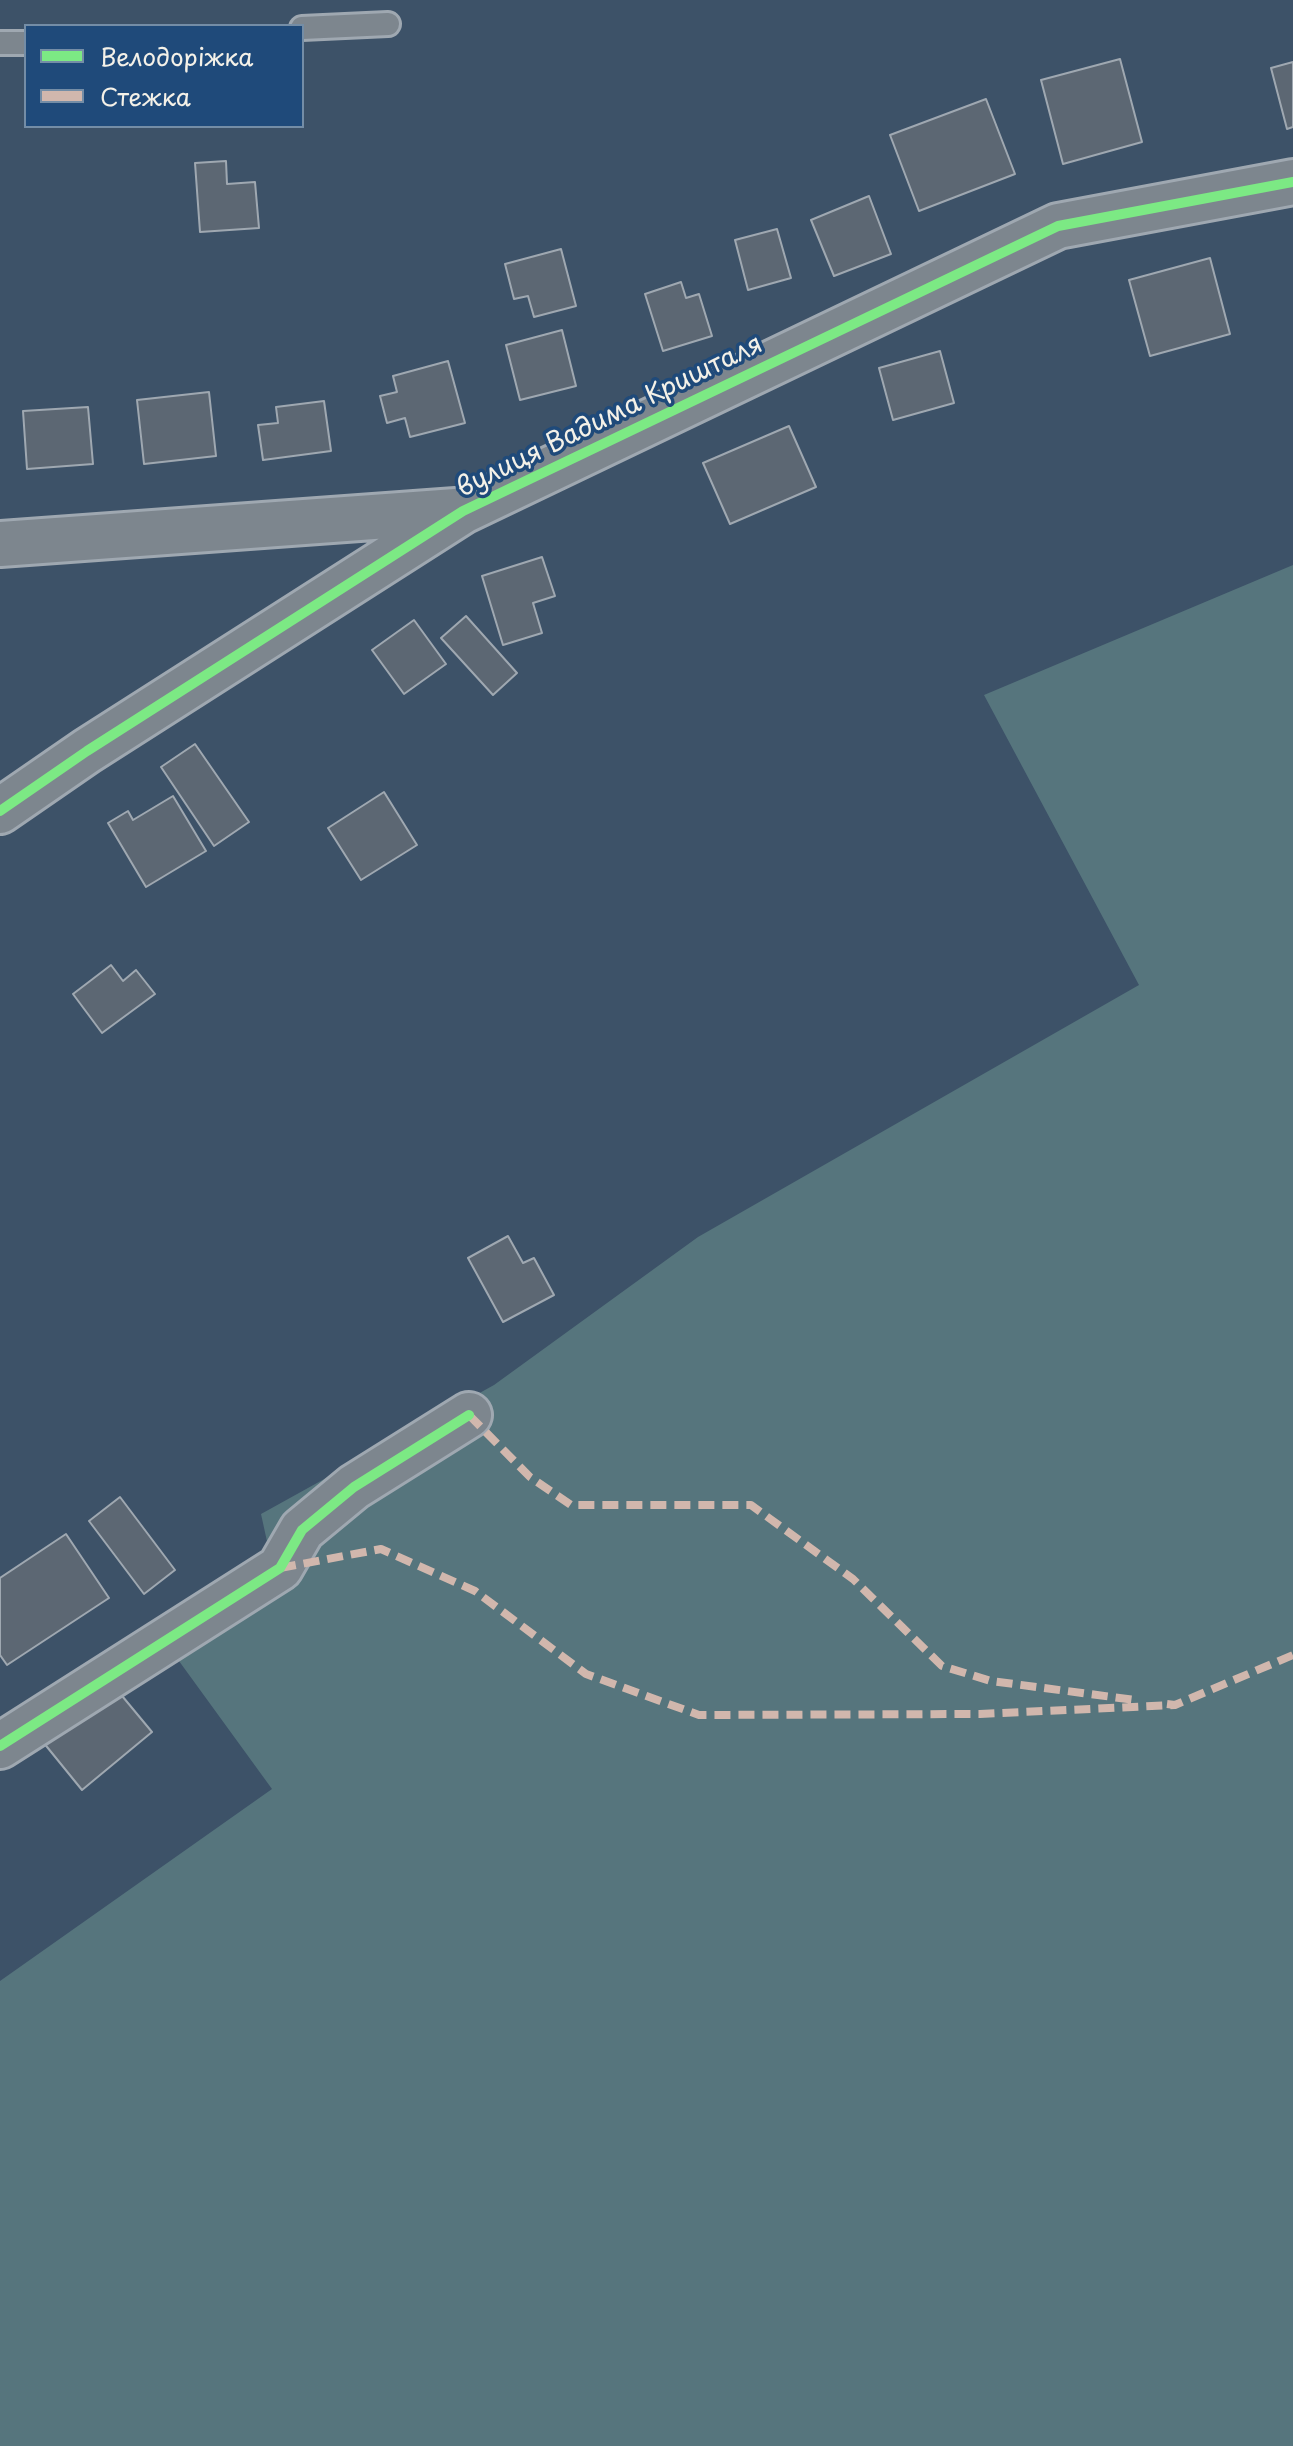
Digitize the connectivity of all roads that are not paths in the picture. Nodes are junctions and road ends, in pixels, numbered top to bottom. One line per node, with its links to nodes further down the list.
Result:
1 (388, 24): 2 (lane)
2 (304, 28)
3 (0, 43): 4 (lane)
4 (24, 43)
5 (1293, 182): 6 (street, вулиця Вадима Кришталя)
6 (463, 511): 7 (street); 8 (street, вулиця Вадима Кришталя)
7 (0, 544)
8 (0, 811)
9 (469, 1415): 10 (street)
10 (0, 1746)

